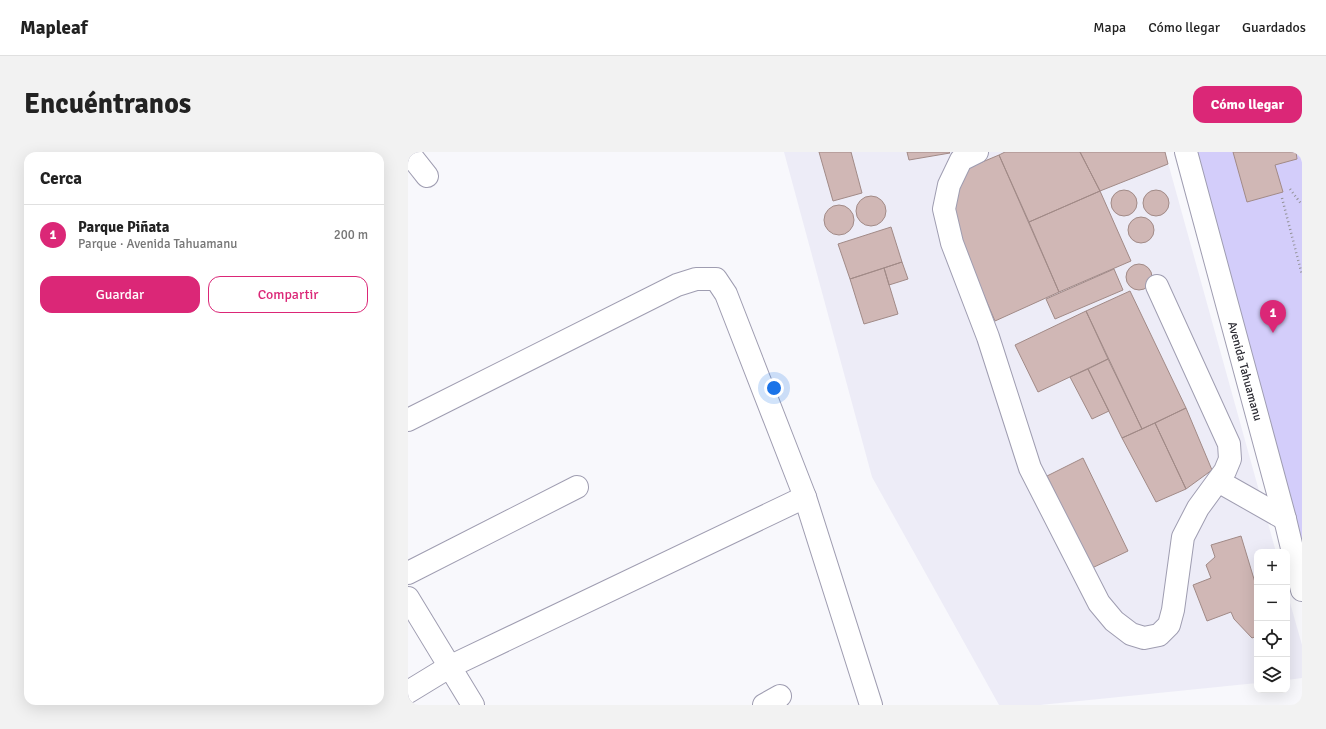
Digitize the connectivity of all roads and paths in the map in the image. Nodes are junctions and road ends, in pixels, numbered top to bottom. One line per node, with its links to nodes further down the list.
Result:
1 (408, 152): 4 (street)
2 (977, 152): 11 (street)
3 (1186, 152): 14 (street, Avenida Tahuamanu)
4 (427, 176)
5 (1290, 189): 7 (path)
6 (1282, 198): 8 (path)
7 (1302, 205)
8 (1302, 275)
9 (1157, 286): 11 (street)
10 (408, 420): 13 (street)
11 (1218, 481): 14 (street)
12 (577, 486): 15 (street)
13 (805, 497): 18 (street); 21 (street)
14 (1284, 519): 16 (street, Avenida Tahuamanu)
15 (408, 573)
16 (1302, 590)
17 (408, 598): 18 (street)
18 (449, 667): 19 (street); 20 (street)
19 (408, 692)
20 (473, 705)
21 (871, 705)

